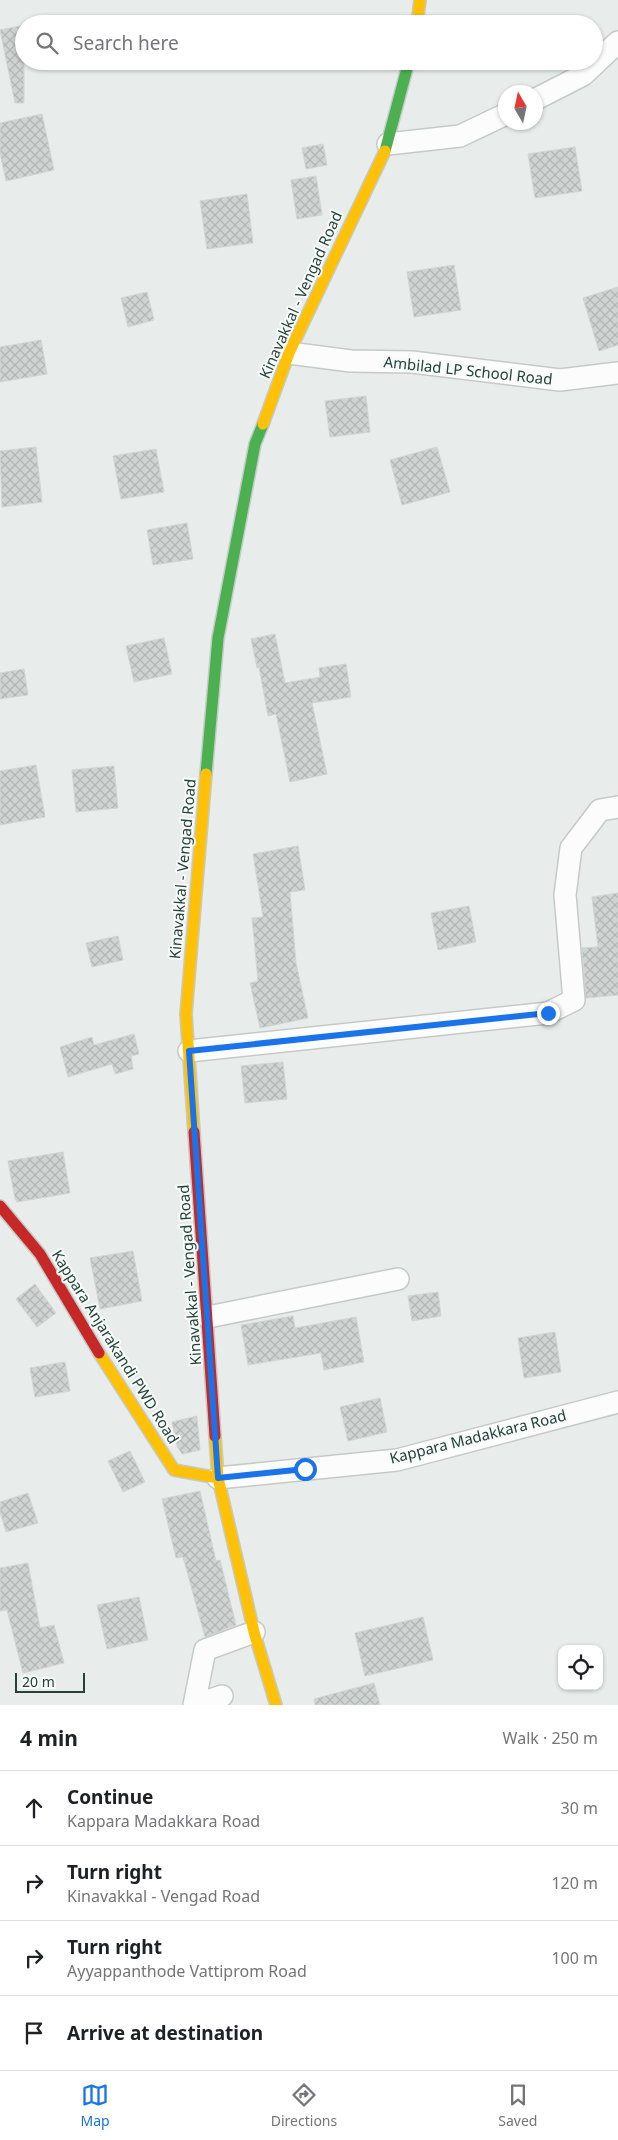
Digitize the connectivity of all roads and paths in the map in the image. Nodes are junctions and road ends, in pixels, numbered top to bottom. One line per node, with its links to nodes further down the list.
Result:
1 (420, 0): 2 (main road)
2 (418, 15)
3 (618, 42): 4 (street)
4 (603, 56)
5 (407, 70): 9 (main road, Kinavakkal - Vengad Road)
6 (587, 70): 7 (street)
7 (543, 95)
8 (498, 118): 9 (street)
9 (388, 144): 10 (main road, Kinavakkal - Vengad Road)
10 (288, 353): 11 (street, Ambilad LP School Road); 13 (main road, Kinavakkal - Vengad Road)
11 (618, 373)
12 (618, 807): 13 (street)
13 (189, 1051): 16 (main road, Kinavakkal - Vengad Road)
14 (0, 1206): 18 (main road, Kappara Anjarakandi PWD Road)
15 (398, 1279): 16 (street)
16 (208, 1318): 18 (main road, Kinavakkal - Vengad Road)
17 (618, 1402): 18 (street, Kappara Madakkara Road)
18 (218, 1478): 19 (main road, Kinavakkal - Vengad Road)
19 (254, 1632): 21 (street); 22 (main road, Kinavakkal - Vengad Road)
20 (222, 1696): 21 (street)
21 (195, 1705)
22 (276, 1705)

